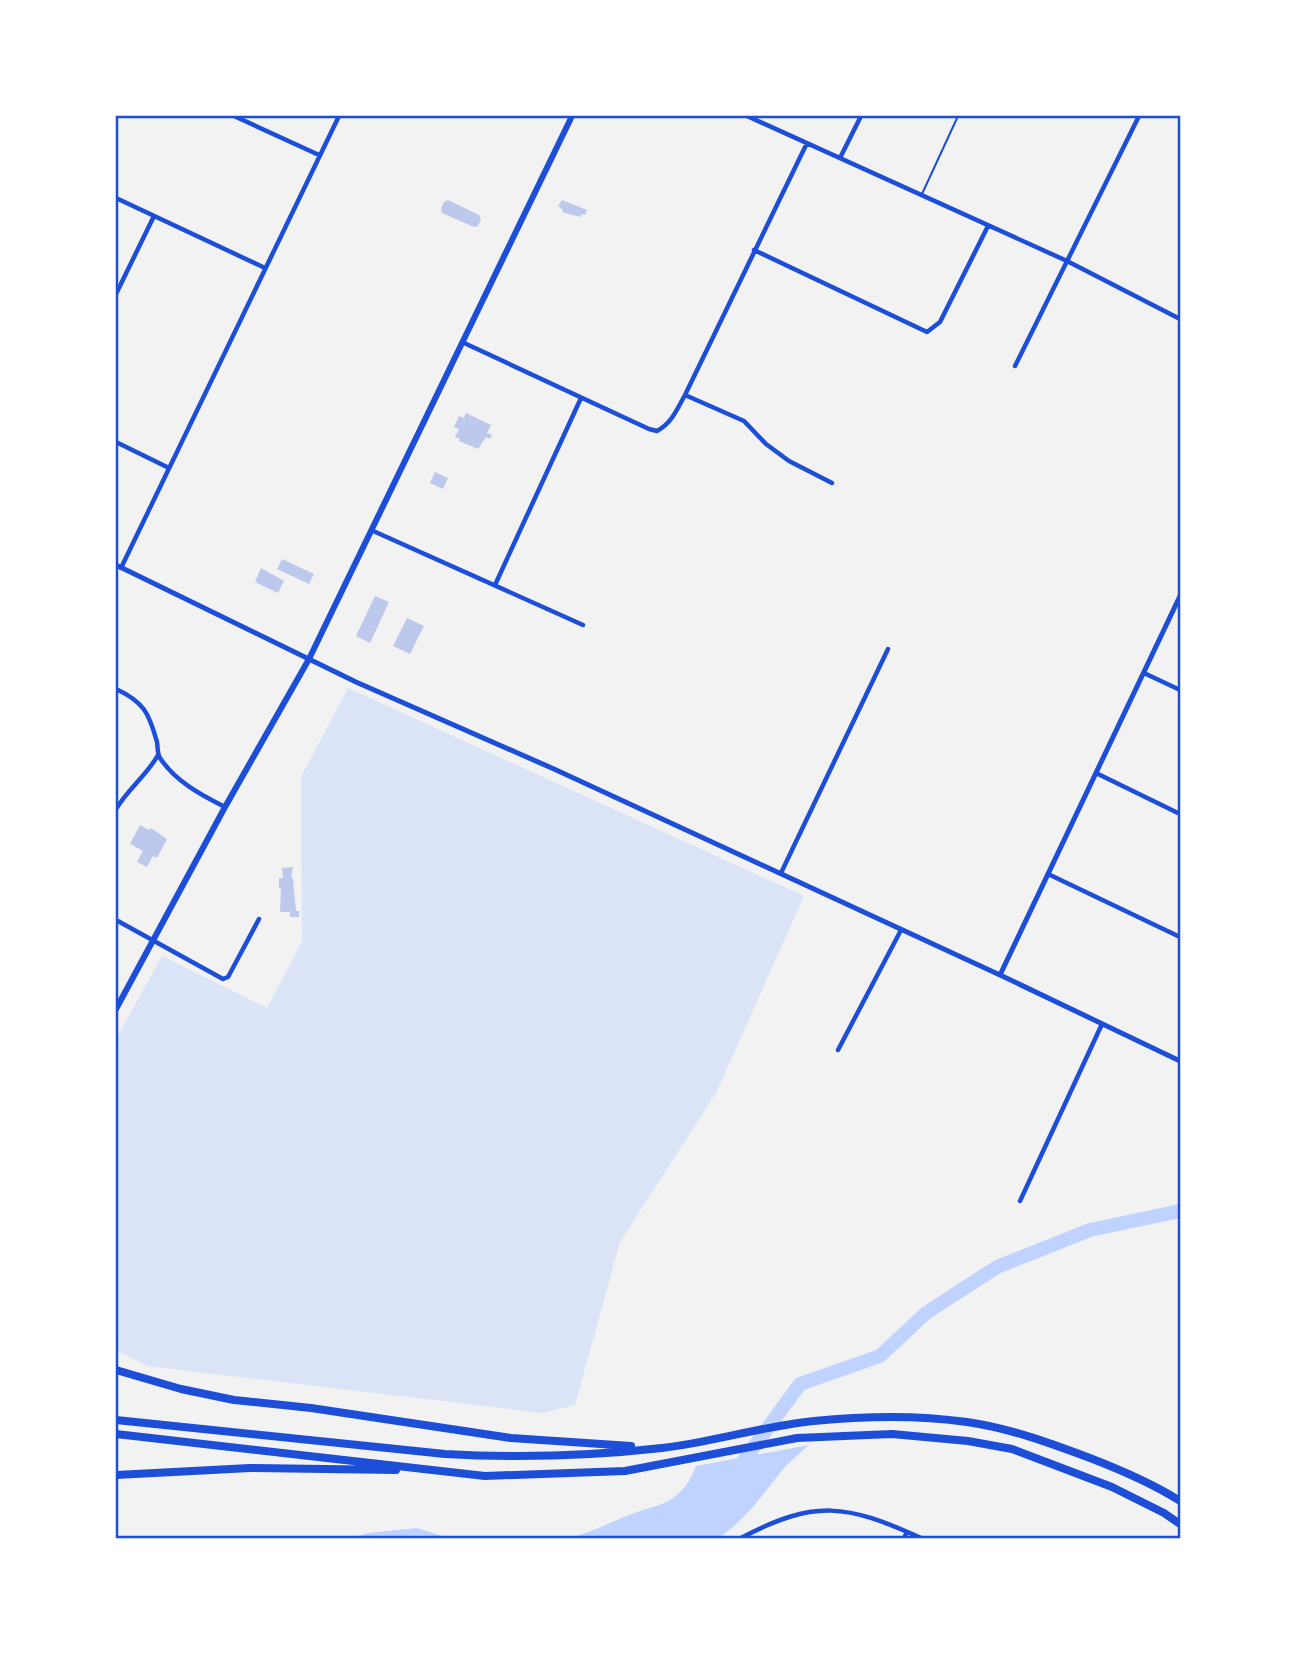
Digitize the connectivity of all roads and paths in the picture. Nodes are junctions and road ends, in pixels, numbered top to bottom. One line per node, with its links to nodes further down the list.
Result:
1 (234, 116): 9 (street)
2 (339, 116): 9 (street)
3 (572, 116): 20 (main road)
4 (747, 116): 8 (street)
5 (861, 116): 10 (street)
6 (958, 116): 11 (lane)
7 (1139, 116): 16 (street)
8 (807, 144): 10 (street); 15 (street)
9 (319, 155): 17 (street)
10 (840, 158): 11 (street)
11 (921, 196): 14 (street)
12 (116, 198): 13 (street)
13 (153, 216): 17 (street); 18 (street)
14 (988, 226): 15 (street); 16 (street)
15 (754, 250): 22 (street)
16 (1067, 261): 19 (street); 21 (street)
17 (265, 268): 25 (street)
18 (116, 294)
19 (1181, 319)
20 (462, 342): 23 (street); 27 (main road)
21 (1016, 366)
22 (685, 395): 23 (street); 26 (street)
23 (581, 398): 29 (street)
24 (116, 442): 25 (street)
25 (169, 468): 28 (street)
26 (832, 483)
27 (371, 530): 29 (street); 33 (main road)
28 (118, 567): 33 (street)
29 (495, 585): 31 (street)
30 (1181, 596): 34 (street)
31 (583, 625)
32 (888, 649): 42 (street)
33 (309, 659): 39 (main road); 42 (street)
34 (1144, 673): 36 (street); 38 (street)
35 (116, 689): 37 (street)
36 (1181, 690)
37 (158, 755): 39 (street); 40 (street)
38 (1096, 773): 41 (street); 43 (street)
39 (225, 807): 48 (main road)
40 (116, 809)
41 (1181, 814)
42 (781, 873): 46 (street)
43 (1048, 874): 47 (street); 49 (street)
44 (259, 919): 48 (street)
45 (116, 920): 48 (street)
46 (901, 930): 49 (street); 52 (street)
47 (1181, 937)
48 (152, 940): 50 (main road)
49 (1000, 975): 51 (street)
50 (116, 1009)
51 (1102, 1024): 53 (street); 54 (street)
52 (838, 1050)
53 (1181, 1061)
54 (1020, 1201)
55 (116, 1370): 58 (highway)
56 (116, 1420): 58 (highway)
57 (116, 1434): 59 (highway)
58 (662, 1448): 61 (highway)
59 (445, 1471): 60 (highway); 62 (highway)
60 (116, 1475)
61 (1181, 1502)
62 (1181, 1524)
63 (907, 1532): 64 (street); 65 (street); 66 (street)
64 (741, 1538)
65 (904, 1538)
66 (921, 1538)

